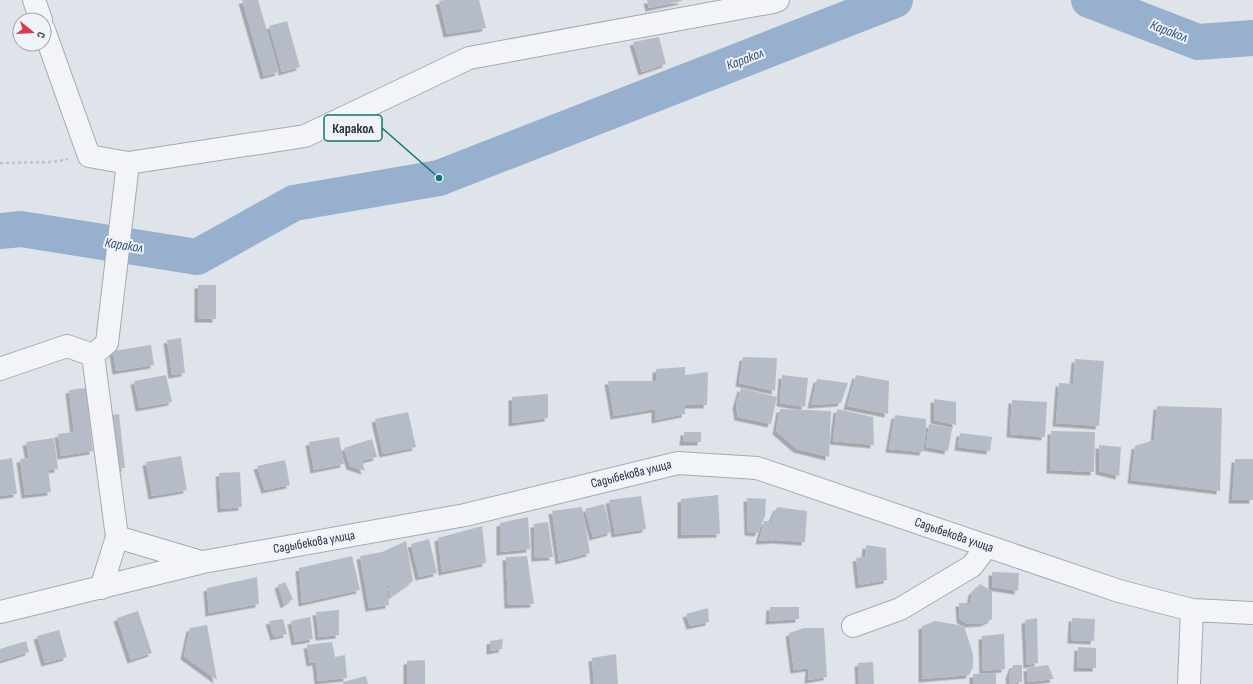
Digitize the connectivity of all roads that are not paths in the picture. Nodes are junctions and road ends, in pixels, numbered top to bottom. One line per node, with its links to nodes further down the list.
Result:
1 (34, 0): 3 (street)
2 (778, 0): 5 (street)
3 (38, 12)
4 (52, 52): 5 (street)
5 (128, 163): 6 (street)
6 (93, 356): 7 (street); 8 (street)
7 (0, 370)
8 (117, 537): 10 (street); 11 (street)
9 (987, 546): 10 (street, Садыбекова улица); 12 (street, Садыбекова улица); 15 (street)
10 (203, 562): 11 (street, Садыбекова улица)
11 (101, 588): 13 (street, Садыбекова улица)
12 (1192, 610): 14 (street, Садыбекова улица); 16 (street)
13 (0, 612)
14 (1253, 613)
15 (853, 626)
16 (1189, 684)

